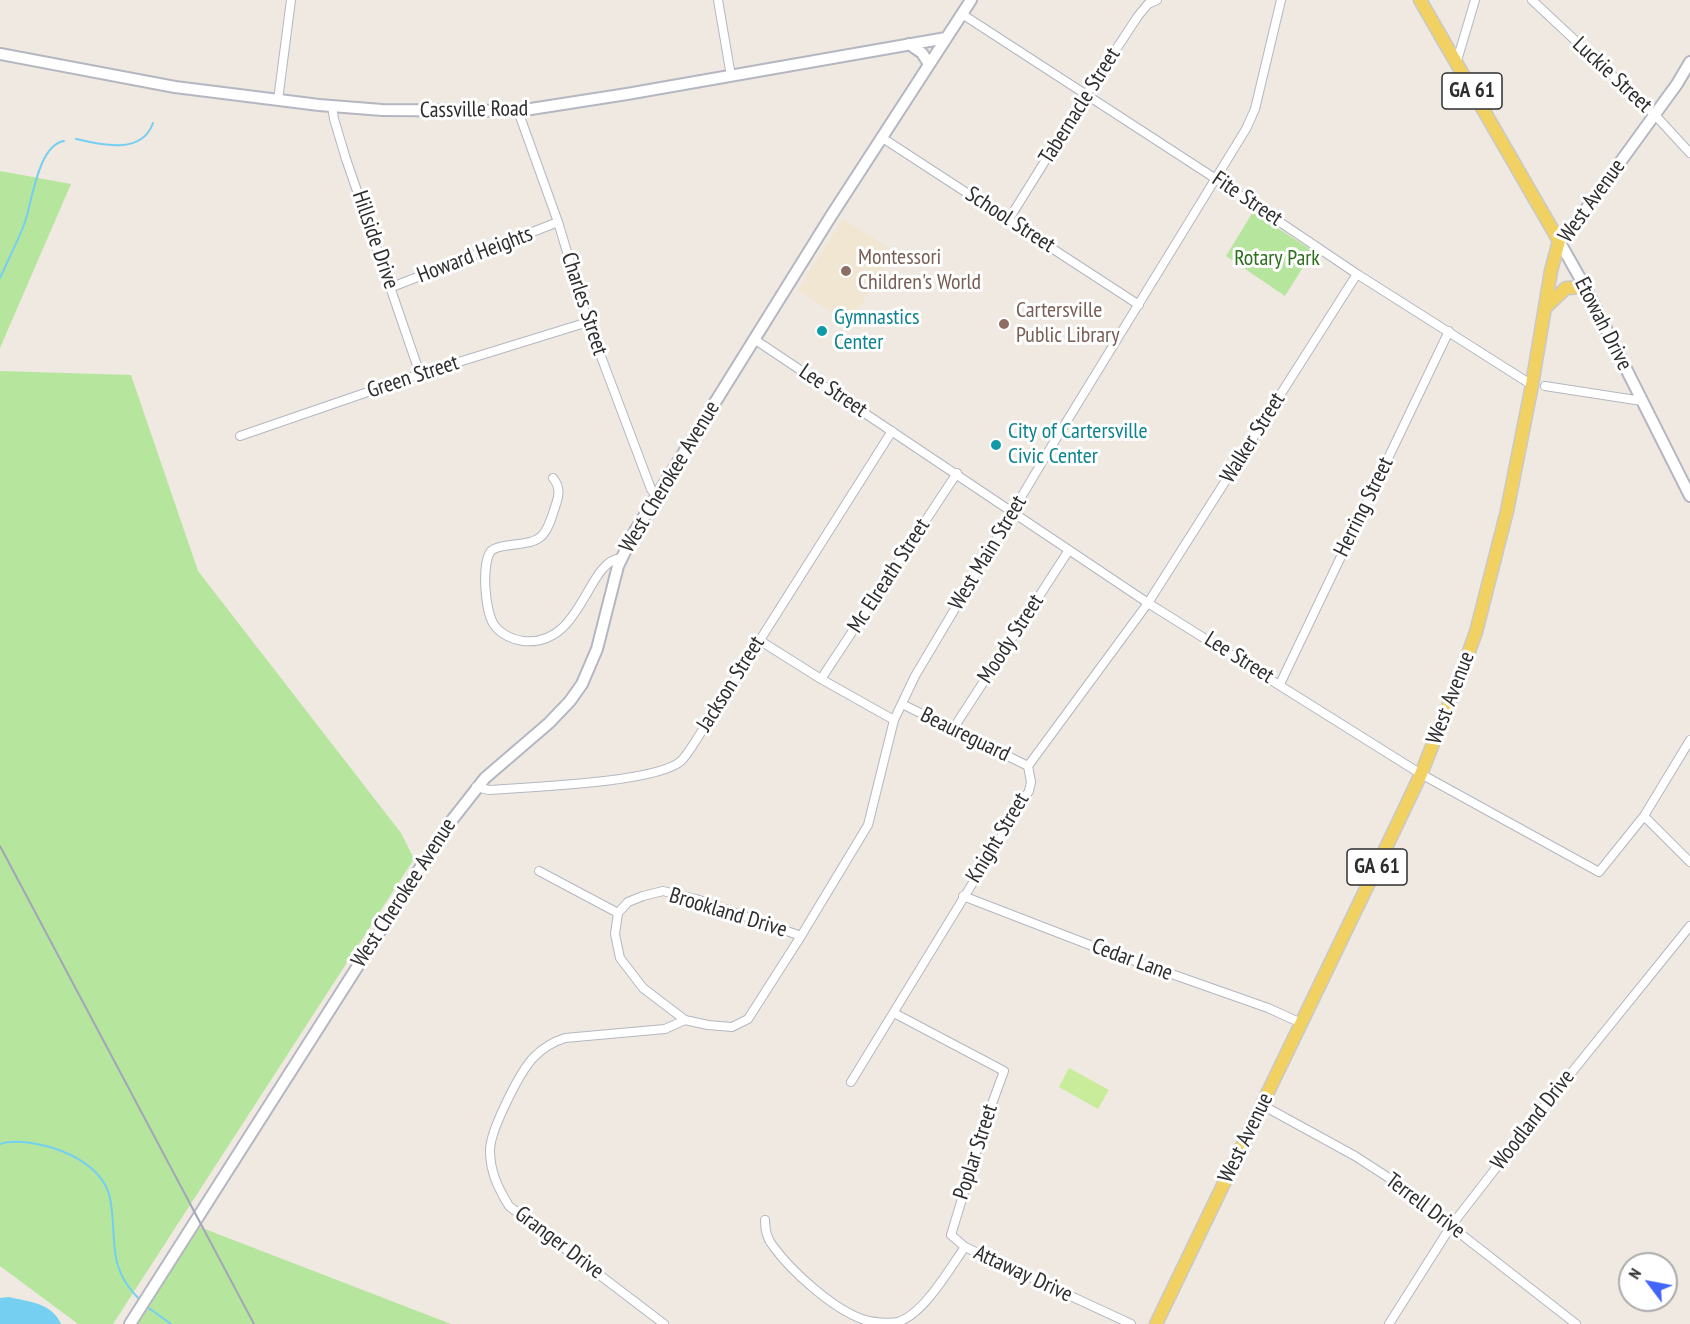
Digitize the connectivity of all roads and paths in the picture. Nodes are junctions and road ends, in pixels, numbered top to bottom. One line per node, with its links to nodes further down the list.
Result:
1 (291, 0): 18 (street)
2 (718, 0): 16 (street)
3 (970, 0): 9 (main road, West Cherokee Avenue)
4 (1157, 0): 17 (street, Tabernacle Street)
5 (1281, 0): 24 (street, West Main Street)
6 (1420, 0): 15 (main road, Etowah Drive / GA 61)
7 (1475, 0): 15 (street)
8 (1532, 0): 21 (street, Luckie Street)
9 (962, 14): 10 (main road, West Cherokee Avenue); 17 (street, Fite Street)
10 (946, 38): 11 (main road, Cassville Road); 14 (main road, West Cherokee Avenue)
11 (908, 44): 14 (main road); 16 (main road, Cassville Road)
12 (0, 54): 18 (main road, Cassville Road)
13 (1690, 62): 21 (main road, West Avenue)
14 (929, 64): 22 (main road, West Cherokee Avenue)
15 (1456, 64): 27 (main road, Etowah Drive / GA 61)
16 (731, 76): 20 (main road, Cassville Road)
17 (1086, 95): 24 (street, Fite Street); 25 (street, Tabernacle Street)
18 (278, 100): 19 (main road, Cassville Road)
19 (333, 106): 20 (main road, Cassville Road); 29 (street, Hillside Drive)
20 (518, 111): 26 (street, Charles Street)
21 (1655, 115): 23 (street, Luckie Street); 27 (main road, West Avenue)
22 (881, 137): 25 (street, School Street); 35 (main road, West Cherokee Avenue)
23 (1690, 153)
24 (1216, 179): 28 (street, Fite Street); 31 (street, West Main Street)
25 (1009, 219): 31 (street, School Street)
26 (558, 222): 29 (street, Howard Heights); 33 (street, Charles Street)
27 (1559, 241): 30 (main road, Etowah Drive); 32 (main road, West Avenue / GA 61)
28 (1357, 274): 34 (street, Fite Street); 49 (street, Walker Street)
29 (392, 287): 36 (street, Hillside Drive)
30 (1585, 287): 32 (main road); 39 (main road, Etowah Drive)
31 (1139, 305): 46 (street, West Main Street)
32 (1545, 308): 37 (main road, West Avenue / GA 61)
33 (588, 322): 36 (street, Green Street); 44 (street, Charles Street)
34 (1449, 331): 37 (street, Fite Street); 52 (street, Herring Street)
35 (754, 339): 40 (street, Lee Street); 44 (main road, West Cherokee Avenue)
36 (420, 374): 41 (street, Green Street)
37 (1532, 385): 58 (main road, West Avenue / GA 61)
38 (1545, 386): 39 (street)
39 (1642, 401): 45 (main road, Etowah Drive)
40 (892, 431): 42 (street, Lee Street); 50 (street, Jackson Street)
41 (240, 436)
42 (957, 473): 46 (street, Lee Street); 51 (street, Mc Elreath Street)
43 (553, 478): 48 (street)
44 (655, 495): 48 (main road, West Cherokee Avenue)
45 (1690, 496)
46 (1012, 512): 47 (street, Lee Street); 53 (street, West Main Street)
47 (1069, 549): 49 (street, Lee Street); 55 (street, Moody Street)
48 (621, 558): 59 (main road, West Cherokee Avenue)
49 (1149, 603): 52 (street, Lee Street); 57 (street, Knight Street)
50 (759, 640): 51 (street); 59 (street, Jackson Street)
51 (821, 679): 54 (street)
52 (1280, 684): 58 (street, Lee Street)
53 (902, 704): 54 (street, West Main Street); 55 (street, Beaureguard)
54 (894, 720): 66 (street, West Main Street)
55 (953, 729): 57 (street, Beaureguard)
56 (1690, 740): 60 (street, Lee Street)
57 (1028, 766): 63 (street, Knight Street)
58 (1421, 774): 60 (street, Lee Street); 69 (main road, West Avenue / GA 61)
59 (476, 787): 77 (main road, West Cherokee Avenue)
60 (1644, 816): 61 (street)
61 (1690, 862)
62 (539, 871): 64 (street)
63 (963, 896): 67 (street, Knight Street); 69 (street, Cedar Lane)
64 (618, 913): 66 (street, Brookland Drive); 68 (street)
65 (1690, 926): 73 (street, Woodland Drive)
66 (801, 936): 68 (street, West Main Street)
67 (894, 1013): 70 (street, Knight Street); 74 (street, Poplar Street)
68 (685, 1020): 78 (street, Granger Drive)
69 (1301, 1023): 71 (main road, West Avenue / GA 61)
70 (851, 1082)
71 (1262, 1105): 73 (street, Terrell Drive); 80 (main road, West Avenue / GA 61)
72 (765, 1220): 75 (street)
73 (1451, 1226): 76 (street, Terrell Drive); 81 (street, Woodland Drive)
74 (951, 1235): 75 (street, Attaway Drive)
75 (965, 1247): 79 (street, Attaway Drive)
76 (1572, 1323)
77 (130, 1324)
78 (664, 1324)
79 (1131, 1324)
80 (1156, 1324)
81 (1389, 1324)

